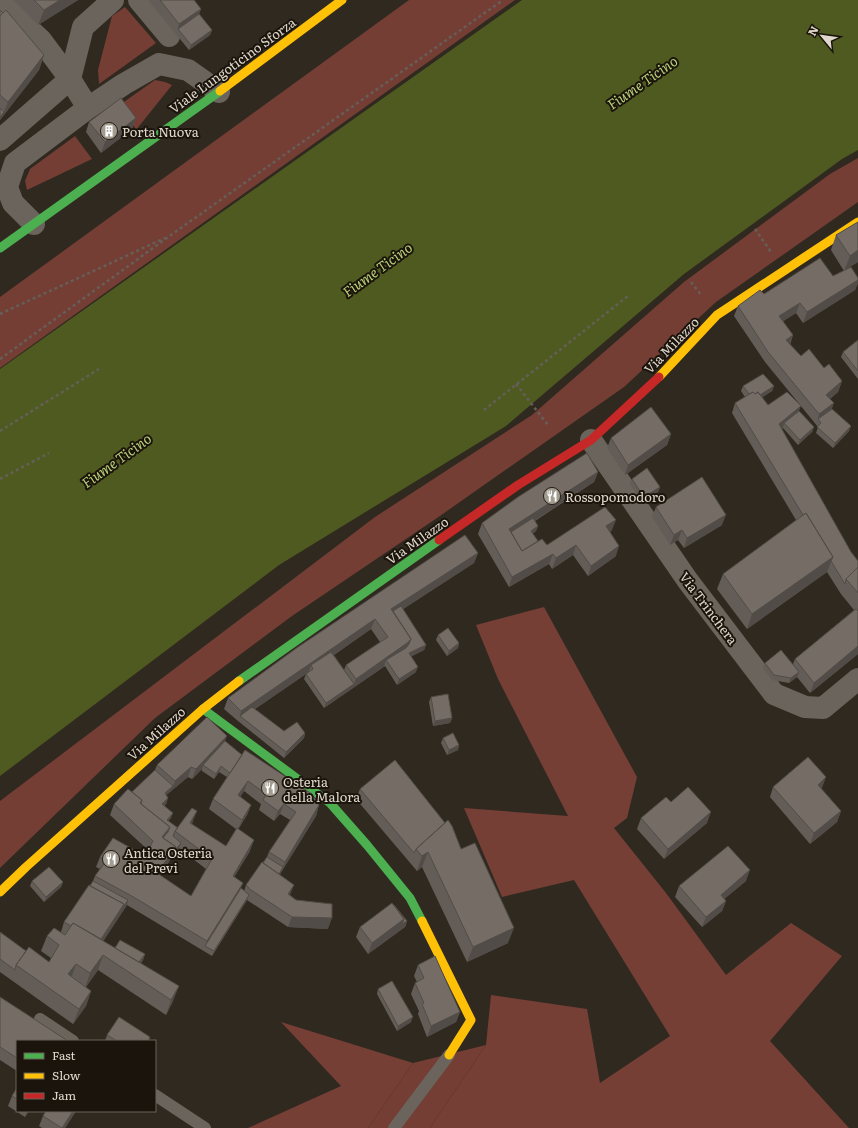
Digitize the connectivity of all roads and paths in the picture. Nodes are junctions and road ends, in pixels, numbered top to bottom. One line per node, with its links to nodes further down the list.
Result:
1 (113, 0): 7 (street)
2 (139, 0): 6 (street)
3 (342, 0): 8 (street, Viale Lungoticino Sforza)
4 (503, 0): 13 (path)
5 (0, 2): 7 (street)
6 (169, 36)
7 (70, 79): 9 (street); 10 (street)
8 (219, 92): 9 (street); 12 (street, Viale Lungoticino Sforza)
9 (88, 108): 12 (street)
10 (0, 140)
11 (858, 222): 23 (street, Via Milazzo)
12 (34, 224): 14 (street, Viale Lungoticino Sforza)
13 (171, 235): 16 (path); 17 (path)
14 (0, 248)
15 (628, 296): 19 (path)
16 (0, 314)
17 (0, 359)
18 (99, 369): 22 (path)
19 (516, 384): 20 (path); 21 (path)
20 (484, 410)
21 (548, 425)
22 (0, 431)
23 (591, 440): 26 (street, Via Trinchera); 27 (street, Via Milazzo)
24 (50, 453): 25 (path)
25 (0, 479)
26 (858, 679)
27 (203, 709): 28 (street, Via Milazzo); 31 (street)
28 (0, 892)
29 (40, 1019): 30 (lane)
30 (72, 1040)
31 (449, 1055): 34 (lane)
32 (156, 1096): 33 (lane)
33 (205, 1128)
34 (394, 1128)

